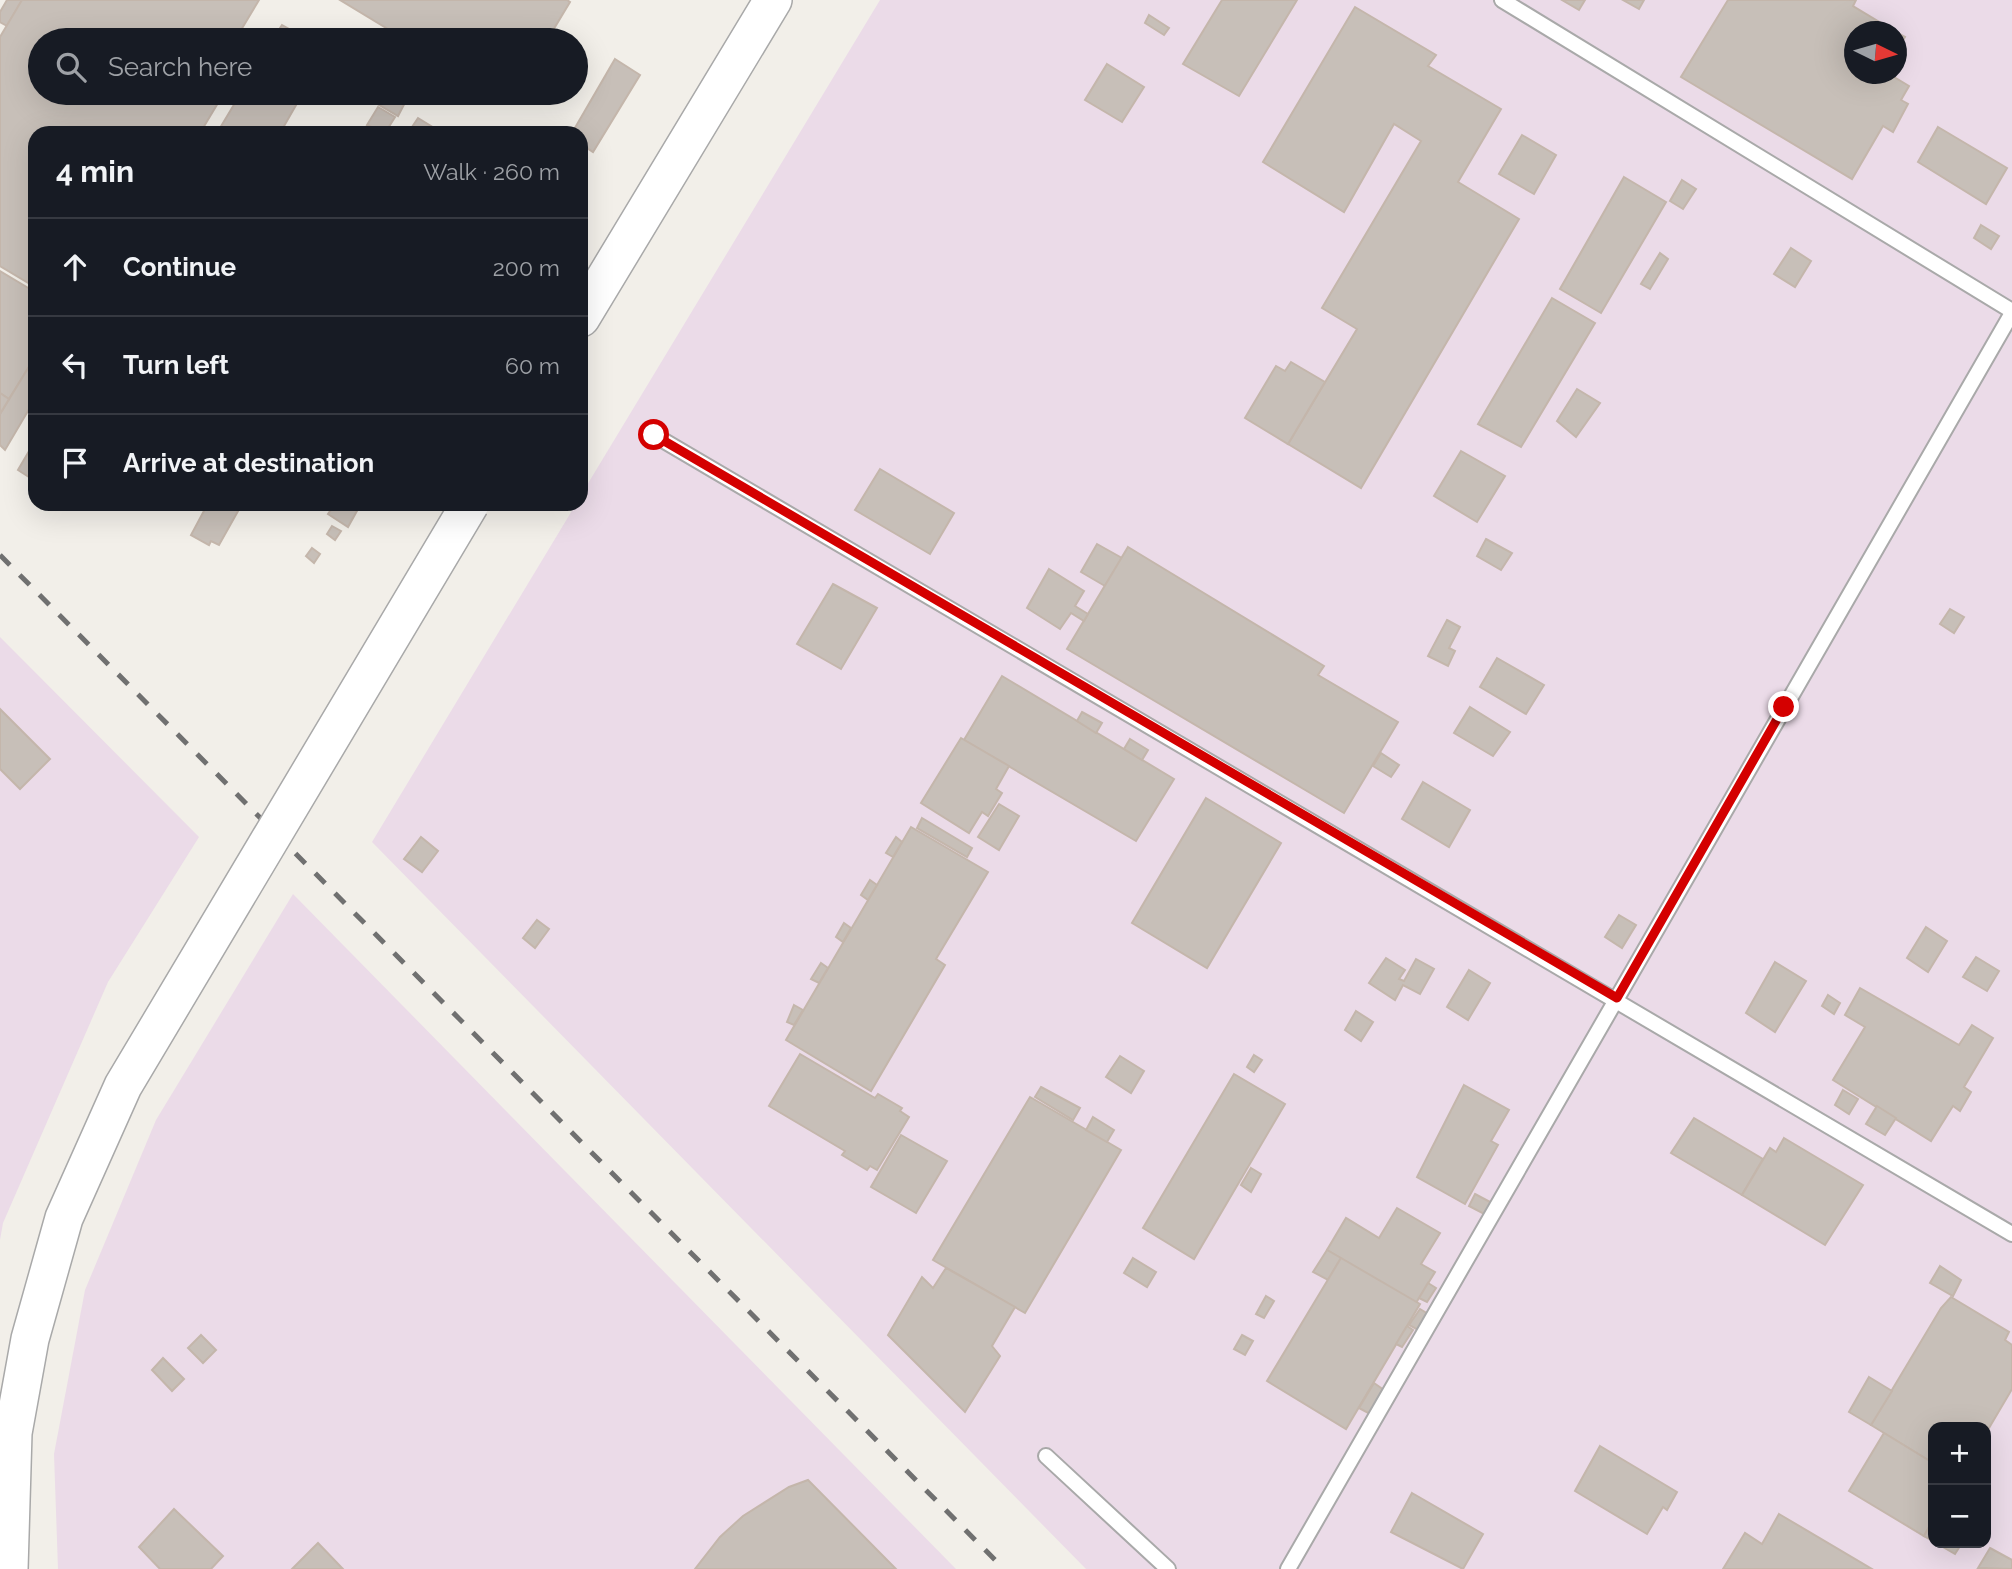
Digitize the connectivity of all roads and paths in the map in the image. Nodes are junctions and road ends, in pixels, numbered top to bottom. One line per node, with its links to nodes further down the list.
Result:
1 (773, 0): 3 (street)
2 (1502, 0): 4 (lane)
3 (588, 306)
4 (2012, 312): 7 (lane)
5 (654, 435): 7 (lane)
6 (466, 511): 10 (street, bridge)
7 (1617, 998): 8 (lane); 12 (lane)
8 (2012, 1234)
9 (1046, 1456): 11 (lane)
10 (9, 1569)
11 (1168, 1569)
12 (1288, 1569)

